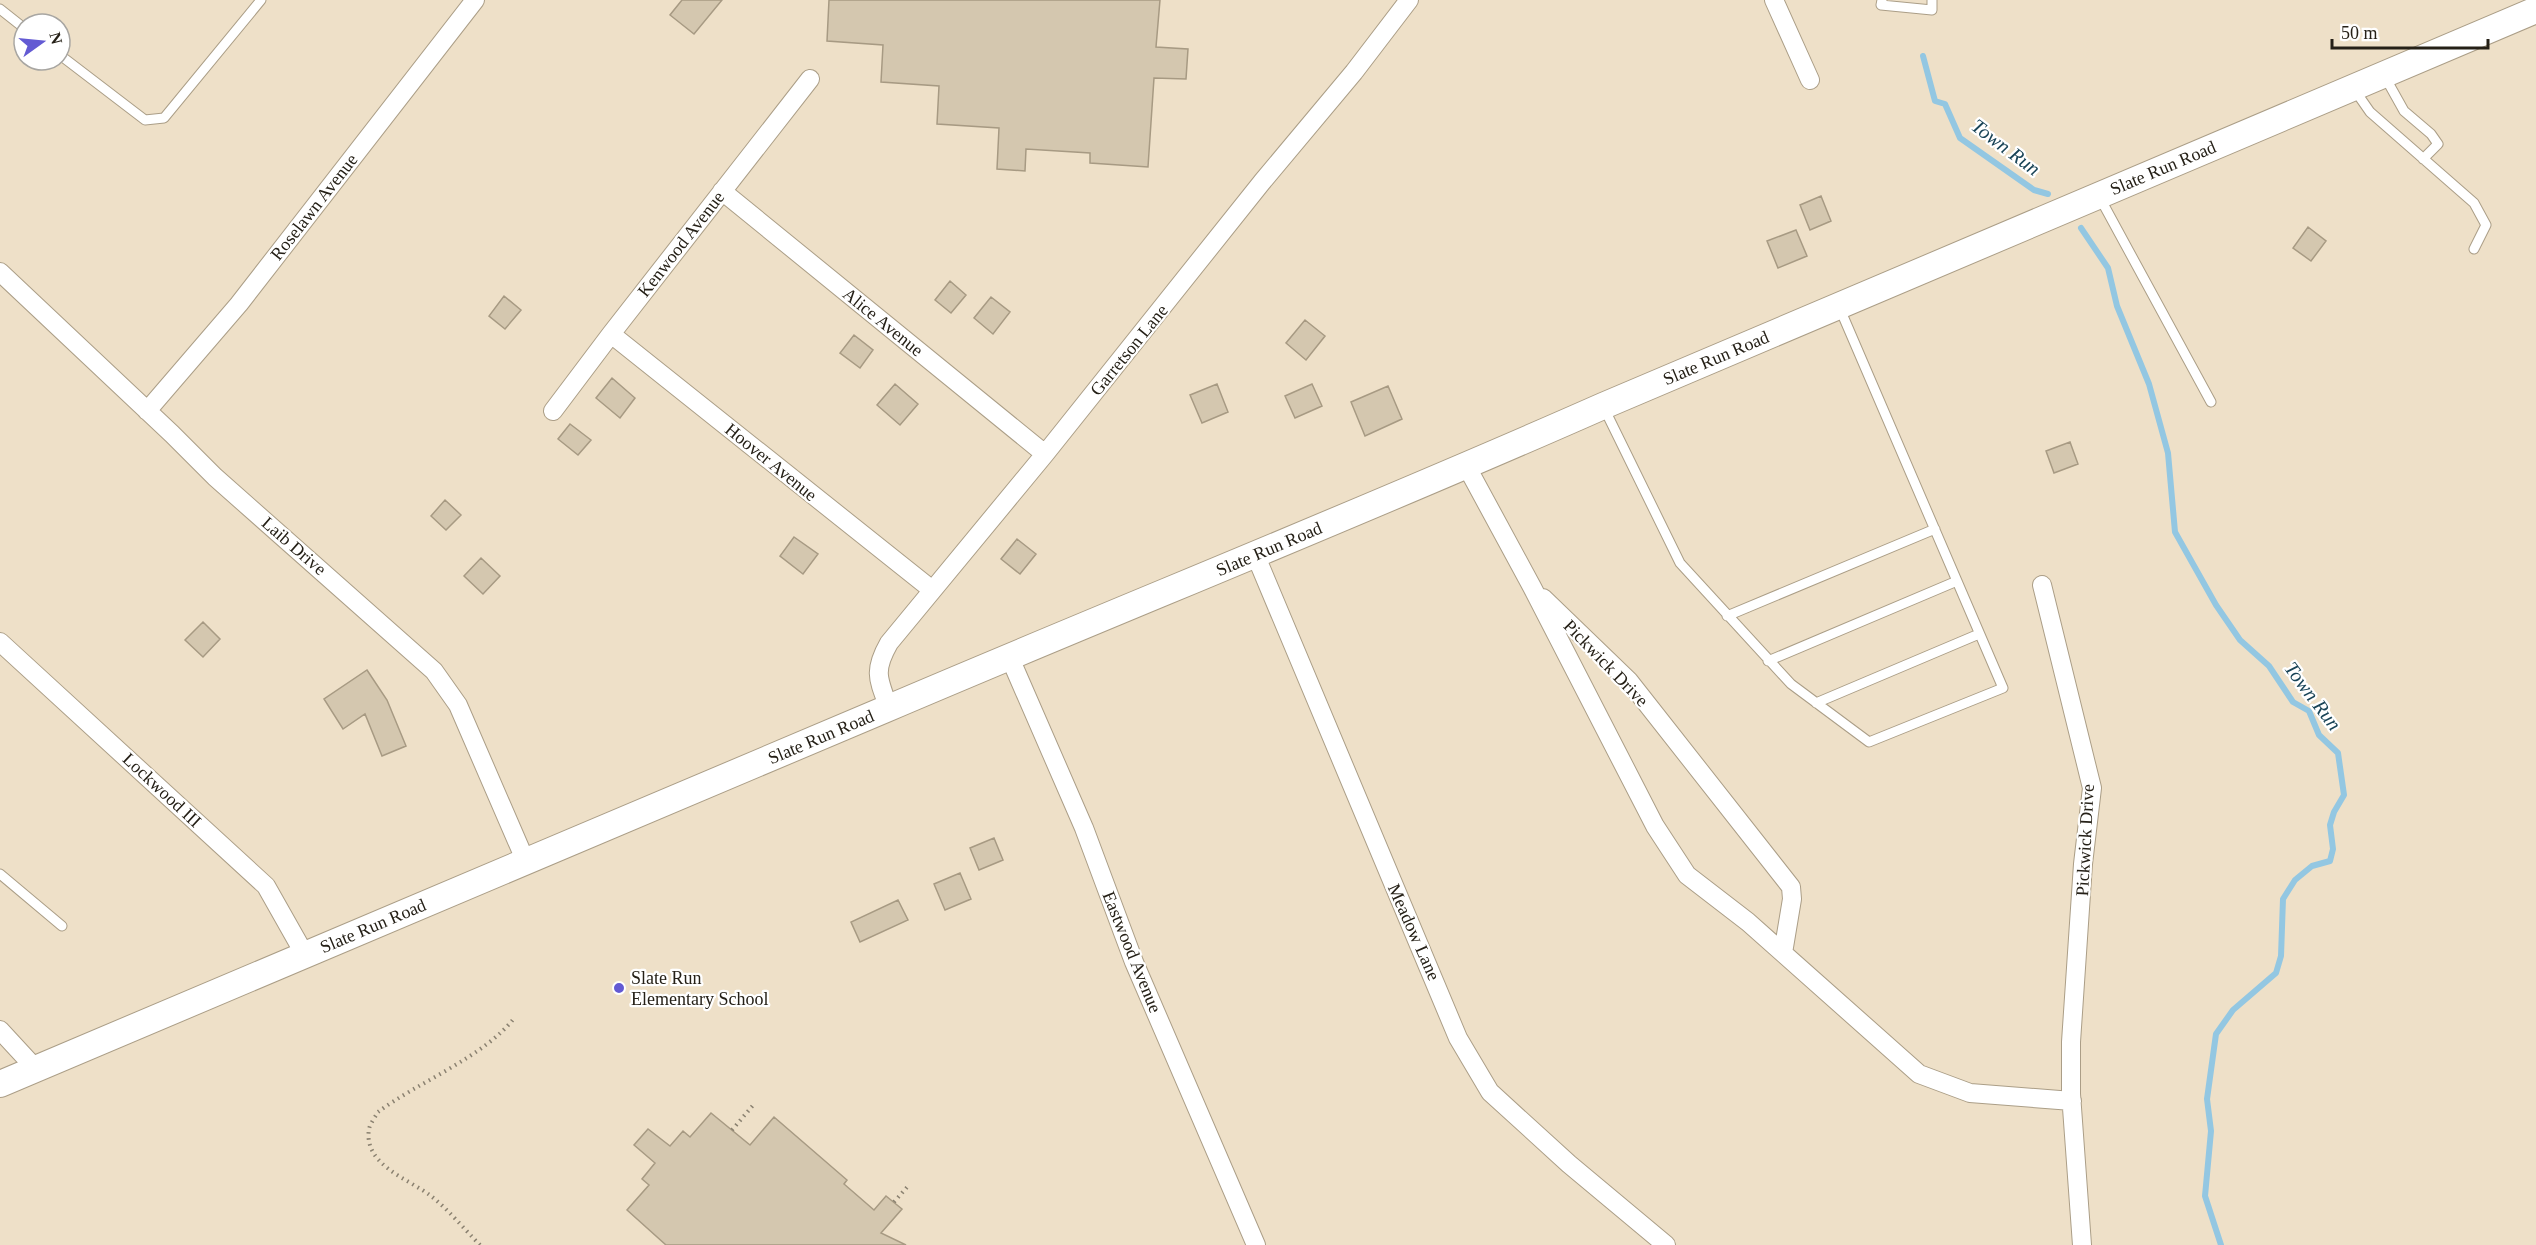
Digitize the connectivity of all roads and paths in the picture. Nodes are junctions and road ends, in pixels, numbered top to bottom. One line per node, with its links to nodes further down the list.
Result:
1 (261, 0): 10 (lane)
2 (476, 0): 24 (street, Roselawn Avenue)
3 (1409, 0): 26 (street, Garretson Lane)
4 (1774, 0): 13 (street)
5 (1881, 0): 6 (lane)
6 (1932, 0)
7 (0, 9): 9 (lane)
8 (2536, 10): 11 (street, Slate Run Road)
9 (12, 18)
10 (72, 64)
11 (2384, 75): 14 (street, Slate Run Road); 15 (lane)
12 (810, 79): 16 (street, Kenwood Avenue)
13 (1810, 80)
14 (2353, 87): 15 (lane); 17 (street, Slate Run Road)
15 (2423, 159): 18 (lane)
16 (722, 191): 21 (street, Kenwood Avenue); 26 (street, Alice Avenue)
17 (2099, 195): 20 (street, Slate Run Road); 22 (lane)
18 (2474, 249)
19 (0, 272): 24 (street, Laib Drive)
20 (1839, 307): 23 (street, Slate Run Road); 28 (lane)
21 (611, 334): 25 (street, Kenwood Avenue); 33 (street, Hoover Avenue)
22 (2211, 402)
23 (1603, 406): 27 (street, Slate Run Road); 34 (lane)
24 (147, 411): 41 (street, Laib Drive)
25 (553, 411)
26 (1045, 454): 33 (street, Garretson Lane)
27 (1467, 467): 29 (street, Slate Run Road); 32 (street, Pickwick Drive)
28 (1935, 529): 30 (lane); 34 (lane)
29 (1255, 554): 37 (street, Slate Run Road); 57 (street, Meadow Lane)
30 (1957, 581): 35 (lane); 38 (lane)
31 (2042, 585): 50 (street, Pickwick Drive)
32 (1532, 587): 44 (street, Pickwick Drive); 44 (street, Pickwick Drive)
33 (931, 590): 40 (street, Garretson Lane)
34 (1728, 616): 38 (lane)
35 (1979, 634): 39 (lane); 39 (lane)
36 (0, 642): 45 (street, Lockwood III)
37 (1010, 658): 40 (street, Slate Run Road); 56 (street, Eastwood Avenue)
38 (1768, 661): 39 (lane)
39 (1816, 703)
40 (889, 708): 41 (street, Slate Run Road)
41 (526, 862): 45 (street, Slate Run Road)
42 (0, 874): 43 (lane)
43 (62, 926)
44 (1783, 953): 50 (street, Pickwick Drive)
45 (305, 955): 48 (street, Slate Run Road)
46 (515, 1017): 55 (path)
47 (0, 1030): 48 (street)
48 (36, 1069): 49 (street, Slate Run Road)
49 (0, 1084)
50 (2072, 1101): 58 (street, Pickwick Drive)
51 (754, 1103): 52 (path)
52 (732, 1130)
53 (909, 1185): 54 (path)
54 (894, 1202)
55 (480, 1245)
56 (1256, 1245)
57 (1666, 1245)
58 (2082, 1245)

